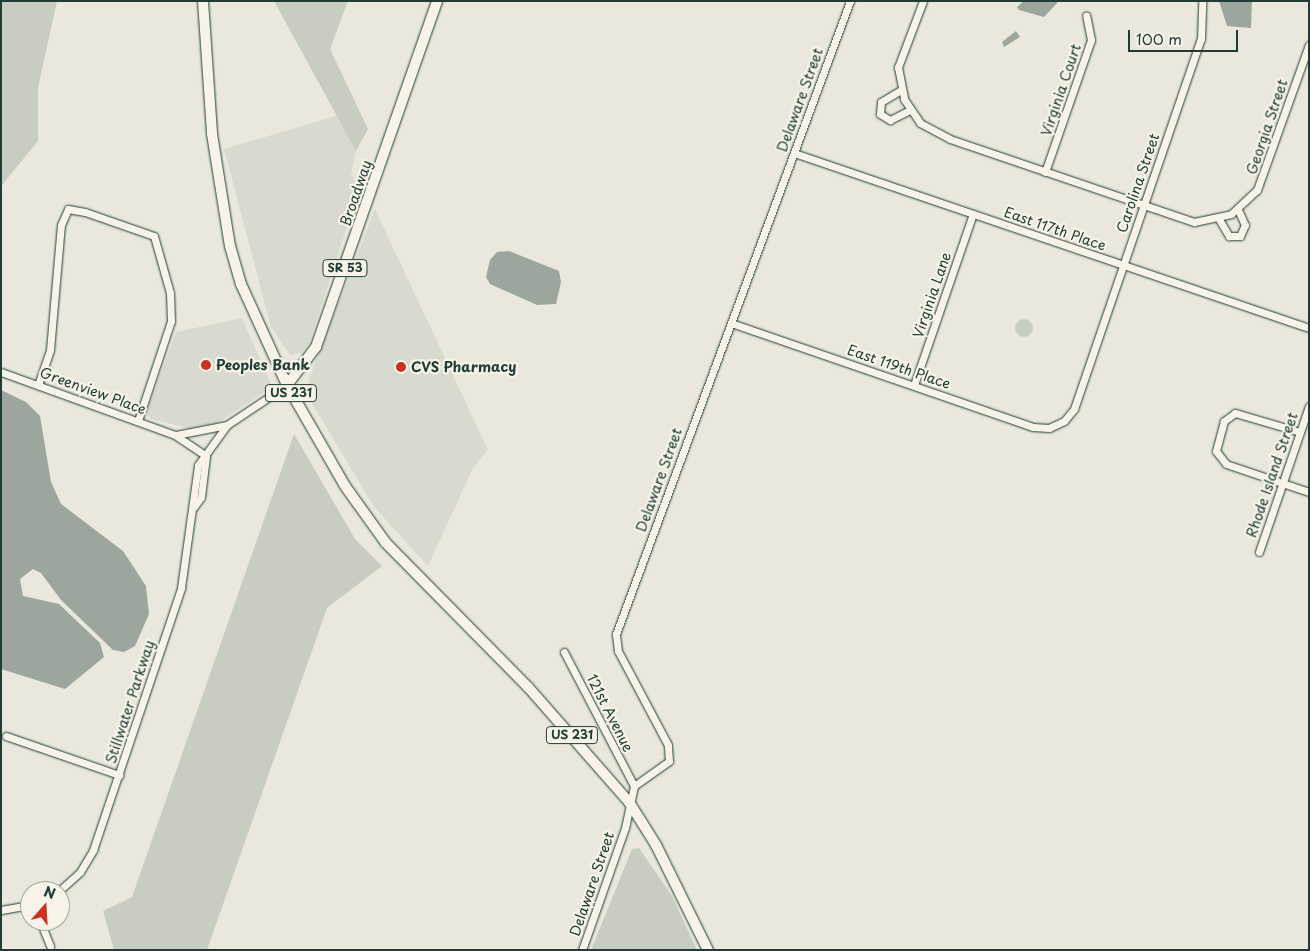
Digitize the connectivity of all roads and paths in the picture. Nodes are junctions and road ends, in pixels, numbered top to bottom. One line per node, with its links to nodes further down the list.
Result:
1 (203, 1): 21 (main road, US 231)
2 (437, 1): 21 (main road, Broadway / SR 53)
3 (850, 1): 10 (street, Delaware Street)
4 (923, 1): 8 (street)
5 (1202, 1): 12 (street, Carolina Street)
6 (1086, 15): 11 (street, Virginia Court)
7 (1309, 45): 13 (street, Georgia Street)
8 (901, 90): 9 (street); 9 (street)
9 (910, 110): 11 (street)
10 (794, 153): 14 (street, East 117th Place); 17 (street, Delaware Street)
11 (1045, 172): 12 (street)
12 (1144, 206): 15 (street, Georgia Street); 16 (street, Carolina Street)
13 (1238, 210): 15 (street, Georgia Street); 15 (street)
14 (972, 214): 16 (street, East 117th Place); 22 (street, Virginia Lane)
15 (1219, 219)
16 (1123, 265): 18 (street, East 117th Place); 25 (street, Carolina Street)
17 (731, 323): 22 (street, East 119th Place); 36 (street, Delaware Street)
18 (1309, 328)
19 (1, 372): 20 (street, Greenview Place)
20 (38, 385): 24 (street, Greenview Place); 24 (street)
21 (286, 385): 26 (street, Stillwater Parkway); 37 (main road, US 231)
22 (914, 385): 25 (street, East 119th Place)
23 (1309, 406): 27 (street, Rhode Island Street)
24 (138, 421): 28 (street, Greenview Place)
25 (1060, 424)
26 (228, 426): 28 (street); 29 (street, Stillwater Parkway)
27 (1300, 432): 30 (street, Rhode Island Street); 30 (street)
28 (175, 435): 29 (street, Greenview Place)
29 (206, 456): 35 (street, Stillwater Parkway)
30 (1282, 483): 31 (street); 32 (street, Rhode Island Street)
31 (1309, 492)
32 (1259, 552)
33 (564, 652): 36 (street, 121st Avenue)
34 (6, 736): 35 (street)
35 (119, 775): 38 (street, Stillwater Parkway)
36 (634, 786): 37 (street, Delaware Street)
37 (629, 802): 43 (street, Delaware Street); 44 (main road, US 231)
38 (70, 881)
39 (20, 907): 40 (street)
40 (1, 910)
41 (44, 931): 42 (street)
42 (50, 946)
43 (582, 950)
44 (708, 950)

